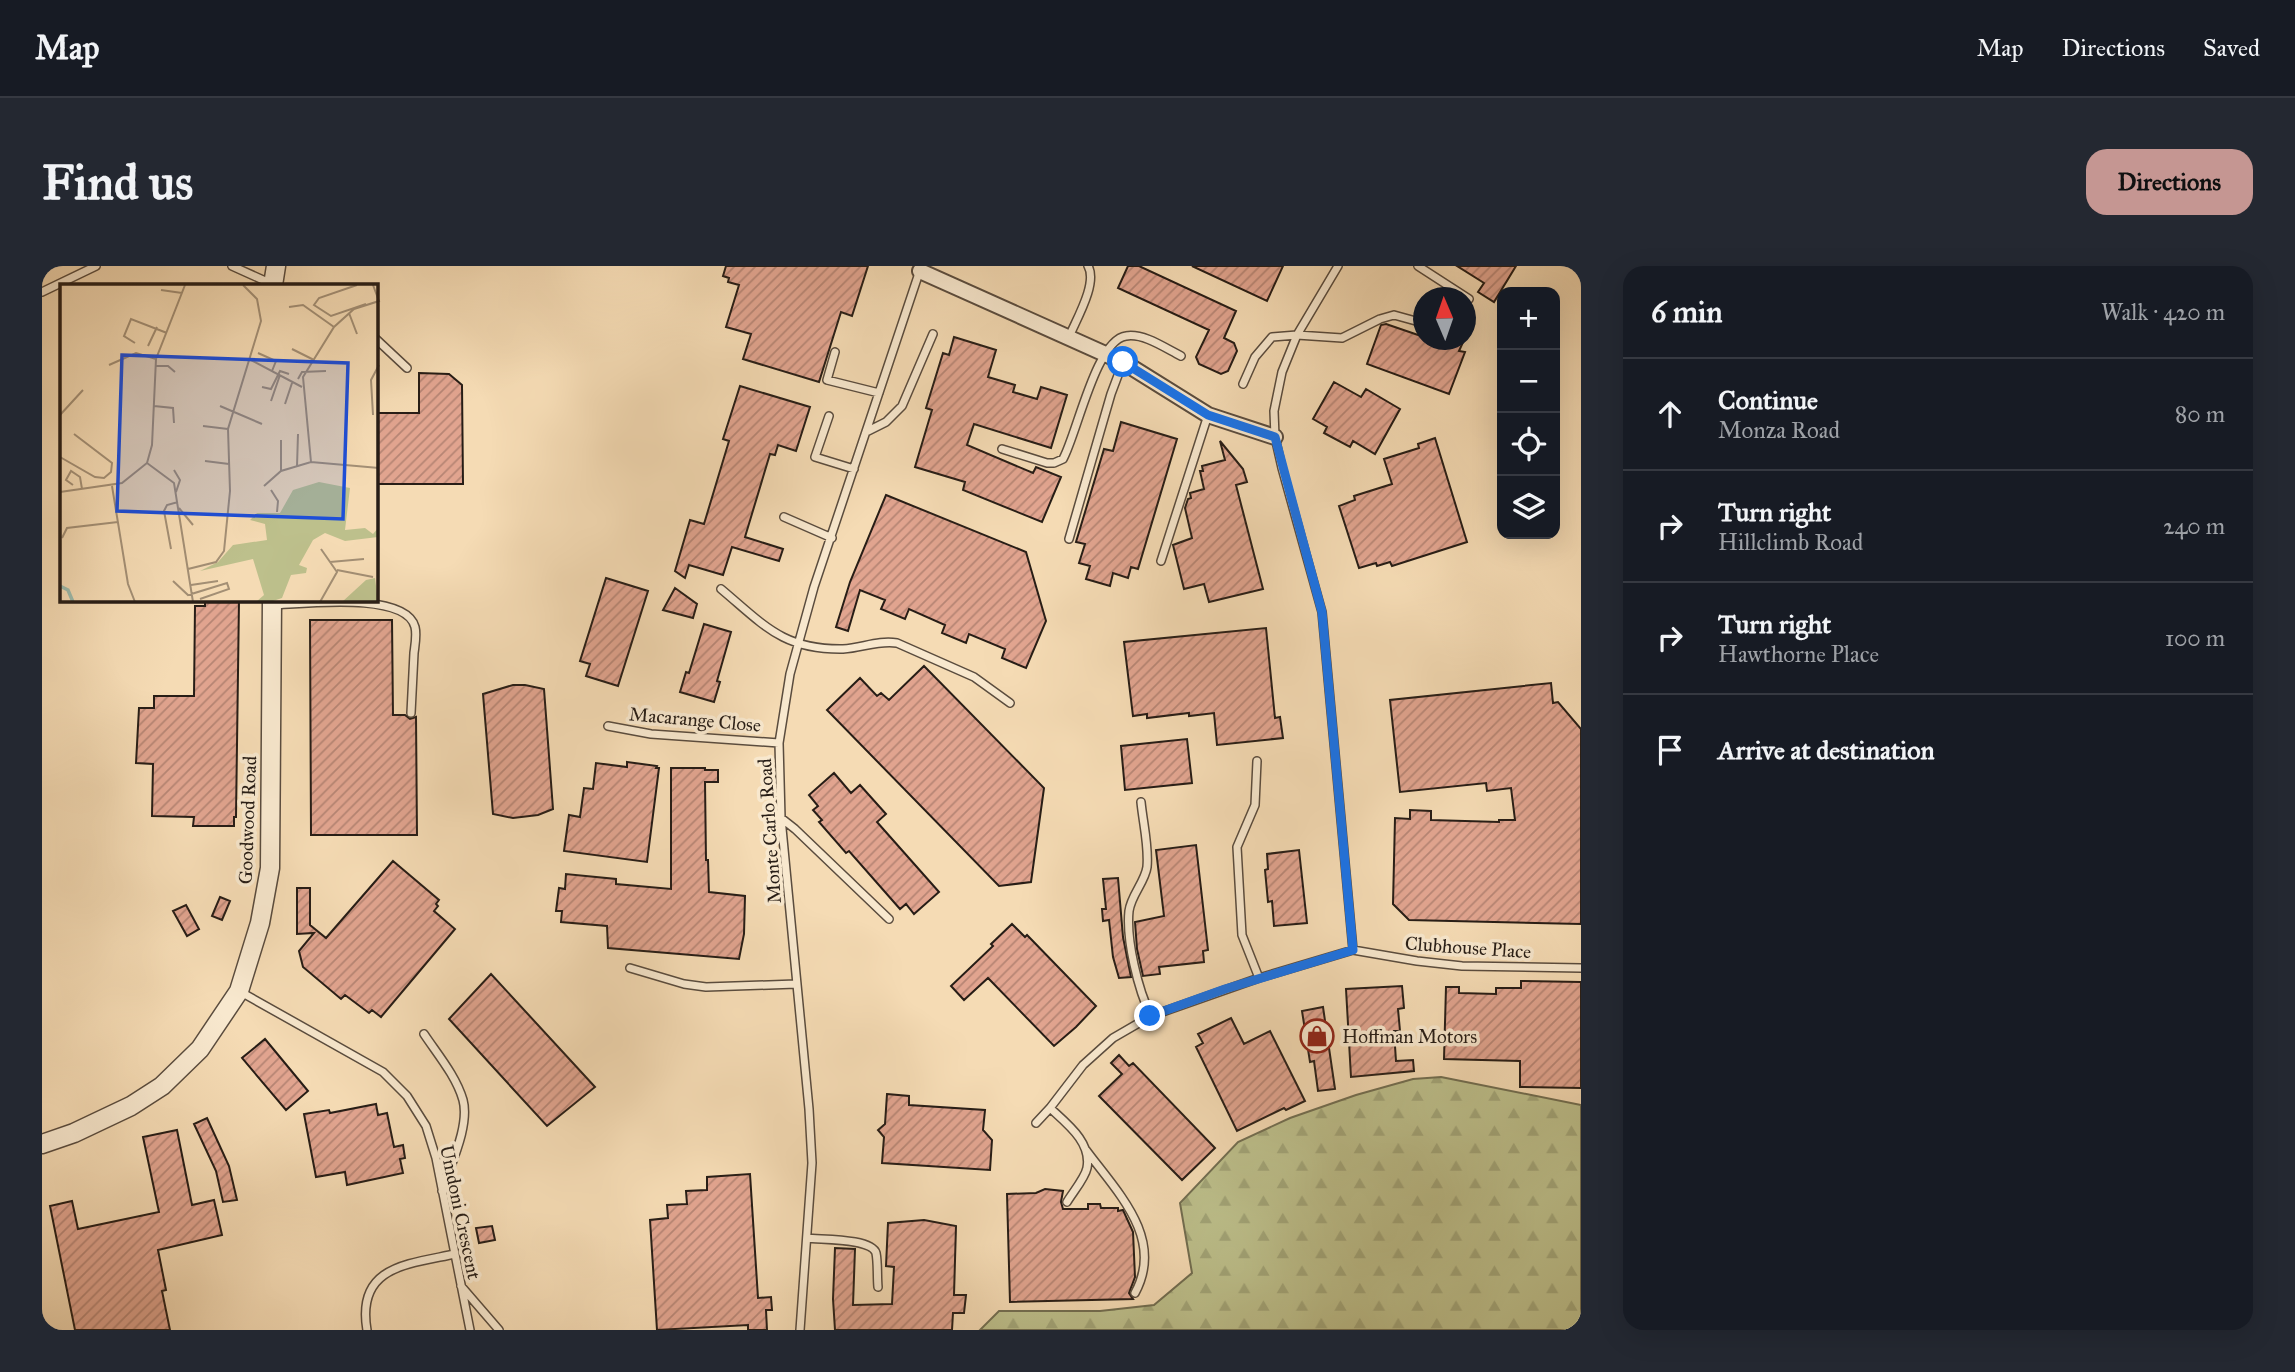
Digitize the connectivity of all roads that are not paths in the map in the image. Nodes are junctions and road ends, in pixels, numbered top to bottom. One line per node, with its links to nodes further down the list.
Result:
1 (96, 266): 9 (lane)
2 (232, 266): 7 (lane)
3 (1088, 266): 13 (lane)
4 (1338, 266): 12 (lane)
5 (1418, 266): 8 (lane)
6 (920, 268): 13 (street); 21 (lane, Monte Carlo Road)
7 (274, 278)
8 (1450, 287)
9 (42, 292)
10 (1413, 319): 12 (lane)
11 (933, 334): 24 (lane)
12 (1297, 335): 20 (lane); 25 (lane)
13 (1068, 338): 16 (street)
14 (378, 341): 19 (lane)
15 (835, 352): 21 (lane)
16 (1105, 355): 17 (lane); 18 (street); 26 (lane)
17 (1181, 356)
18 (1123, 362): 22 (street); 30 (lane)
19 (407, 368)
20 (1243, 384)
21 (879, 393): 24 (lane, Monte Carlo Road)
22 (1208, 415): 25 (street); 31 (lane)
23 (829, 416): 27 (lane)
24 (866, 432): 27 (lane, Monte Carlo Road)
25 (1275, 437): 43 (lane)
26 (1002, 449)
27 (854, 469): 29 (lane, Monte Carlo Road)
28 (784, 517): 29 (lane)
29 (832, 538): 34 (lane, Monte Carlo Road)
30 (1069, 539)
31 (1161, 561)
32 (721, 589): 34 (lane)
33 (272, 603): 36 (lane); 48 (street, Goodwood Road)
34 (799, 644): 35 (lane); 38 (lane, Monte Carlo Road)
35 (1010, 703)
36 (411, 713)
37 (608, 726): 38 (lane, Macarange Close)
38 (779, 743): 41 (lane, Monte Carlo Road)
39 (1257, 761): 46 (lane)
40 (1140, 802): 49 (lane)
41 (781, 818): 42 (lane); 47 (lane, Monte Carlo Road)
42 (889, 919)
43 (1353, 950): 45 (lane, Clubhouse Place); 46 (lane)
44 (631, 968): 47 (lane)
45 (1581, 968)
46 (1259, 978): 49 (lane)
47 (796, 984): 57 (lane, Monte Carlo Road)
48 (239, 991): 53 (street, Goodwood Road); 55 (lane, Umdoni Crescent)
49 (1150, 1016): 51 (lane)
50 (424, 1034): 55 (lane)
51 (1050, 1108): 52 (lane); 54 (lane)
52 (1036, 1123)
53 (42, 1143)
54 (1086, 1150): 56 (lane); 61 (lane)
55 (442, 1191): 58 (lane, Umdoni Crescent)
56 (1067, 1202)
57 (807, 1238): 60 (lane); 65 (lane, Monte Carlo Road)
58 (455, 1254): 59 (lane, Umdoni Crescent); 62 (lane)
59 (461, 1286): 63 (lane, Umdoni Crescent); 64 (lane)
60 (877, 1287)
61 (1135, 1293)
62 (367, 1330)
63 (470, 1330)
64 (499, 1330)
65 (800, 1330)

